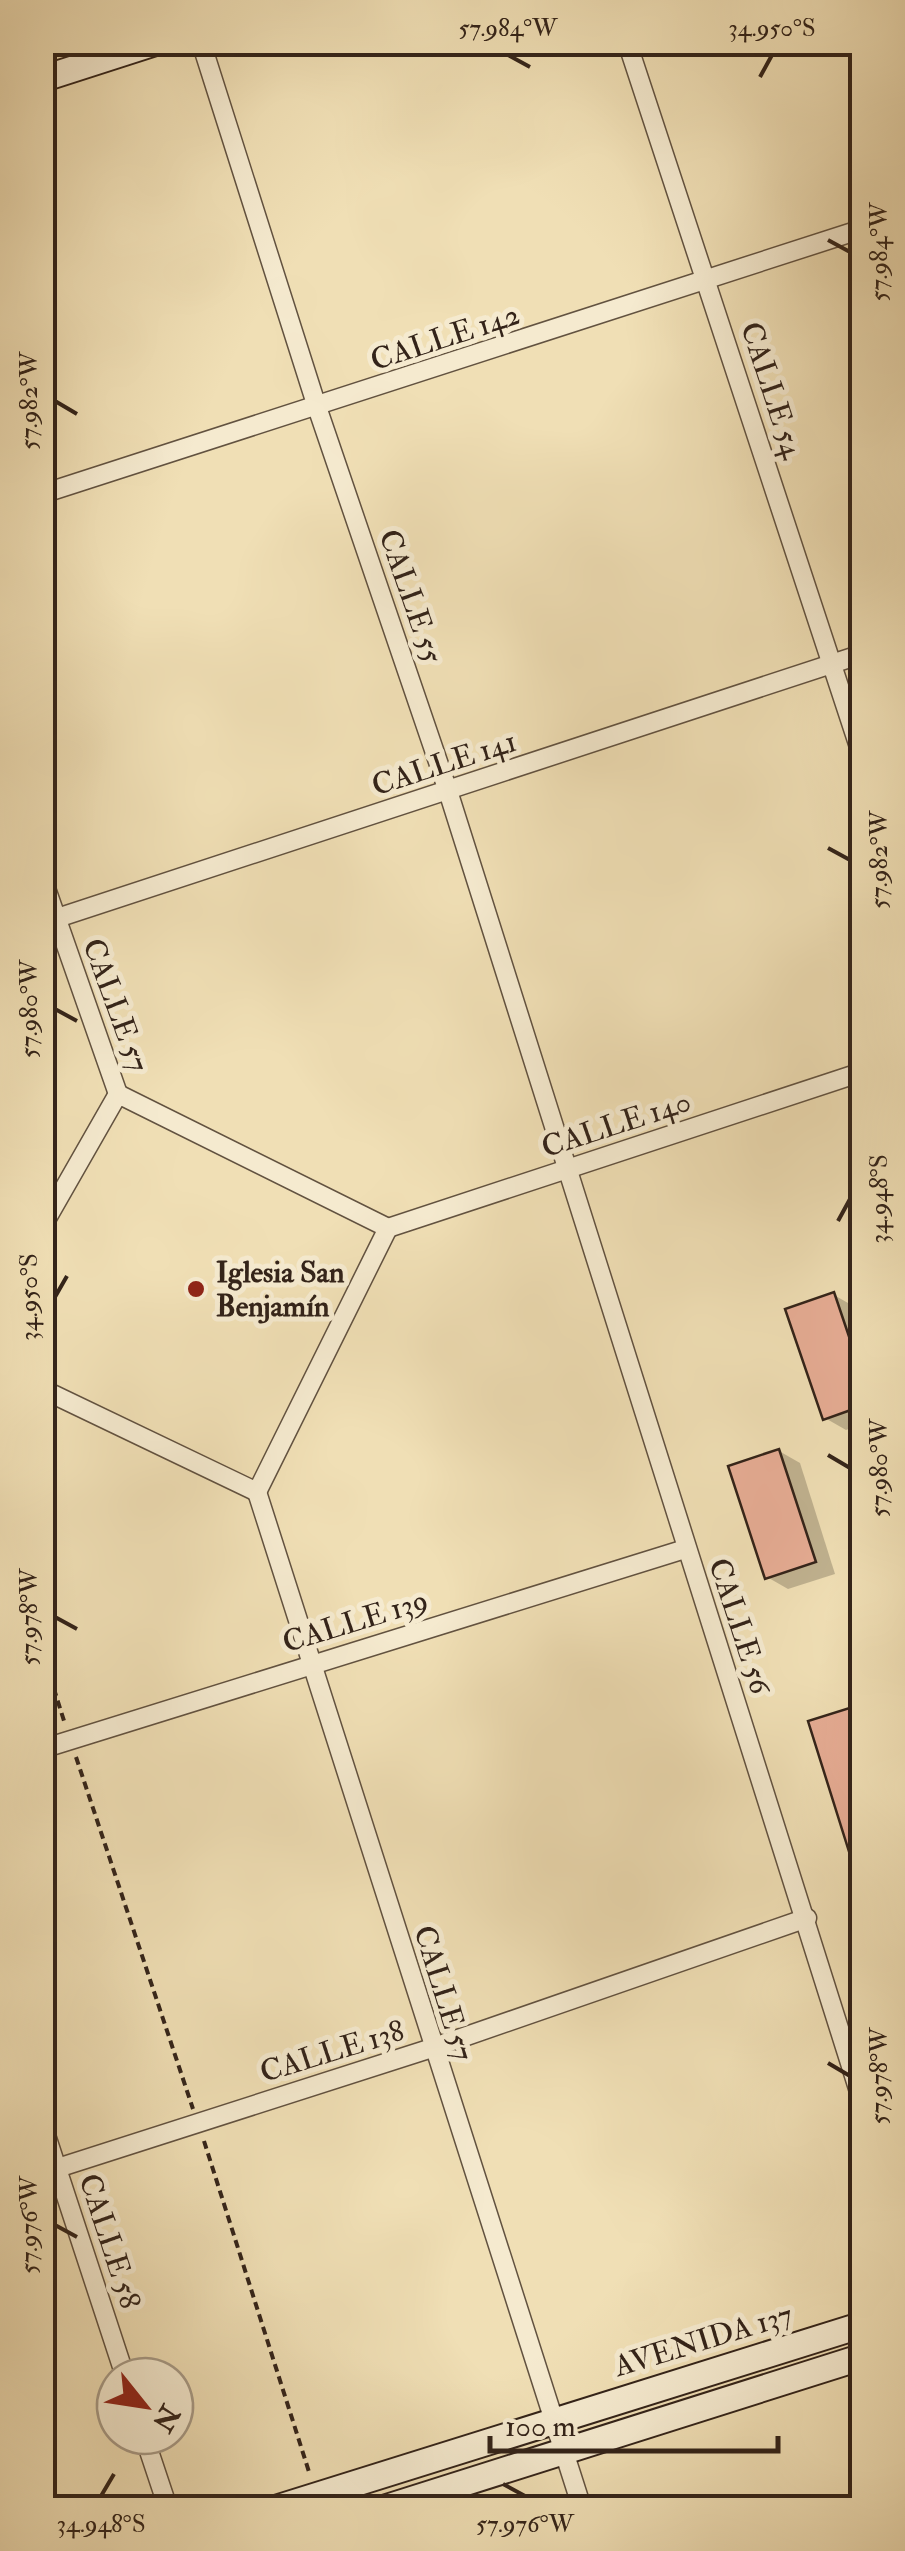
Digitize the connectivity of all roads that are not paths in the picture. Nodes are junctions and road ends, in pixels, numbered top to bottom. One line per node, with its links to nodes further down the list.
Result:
1 (157, 42): 4 (main road)
2 (201, 42): 7 (street, CALLE 55)
3 (628, 42): 6 (street, CALLE 54)
4 (42, 79)
5 (862, 230): 6 (street, CALLE 142)
6 (708, 282): 7 (street, CALLE 142); 10 (street, CALLE 54)
7 (317, 407): 8 (street, CALLE 142); 12 (street, CALLE 55)
8 (42, 494)
9 (862, 654): 10 (street, CALLE 141)
10 (833, 664): 11 (street, CALLE 54); 12 (street, CALLE 141)
11 (862, 756)
12 (448, 790): 14 (street, CALLE 141); 17 (street, CALLE 55)
13 (42, 877): 14 (street, CALLE 57)
14 (49, 921): 16 (street, CALLE 57)
15 (862, 1072): 17 (street, CALLE 140)
16 (118, 1094): 18 (street); 19 (street)
17 (568, 1168): 19 (street, CALLE 140); 22 (street, CALLE 56)
18 (42, 1227)
19 (388, 1228): 21 (street)
20 (42, 1389): 21 (street)
21 (256, 1492): 23 (street, CALLE 57)
22 (685, 1549): 23 (street, CALLE 139); 25 (street, CALLE 56)
23 (314, 1663): 24 (street, CALLE 139); 26 (street, CALLE 57)
24 (42, 1749)
25 (806, 1918): 26 (street, CALLE 138); 27 (street, CALLE 56)
26 (432, 2048): 29 (street, CALLE 138); 33 (street, CALLE 57)
27 (862, 2101)
28 (42, 2124): 29 (street, CALLE 58)
29 (50, 2171): 31 (street, CALLE 58)
30 (862, 2325): 33 (main road, AVENIDA 137)
31 (118, 2356)
32 (862, 2357): 34 (main road)
33 (555, 2420): 34 (street, CALLE 57); 37 (main road, AVENIDA 137)
34 (564, 2452): 38 (main road); 39 (street, CALLE 57)
35 (151, 2456): 36 (street)
36 (168, 2508)
37 (277, 2508)
38 (385, 2508)
39 (582, 2508)

